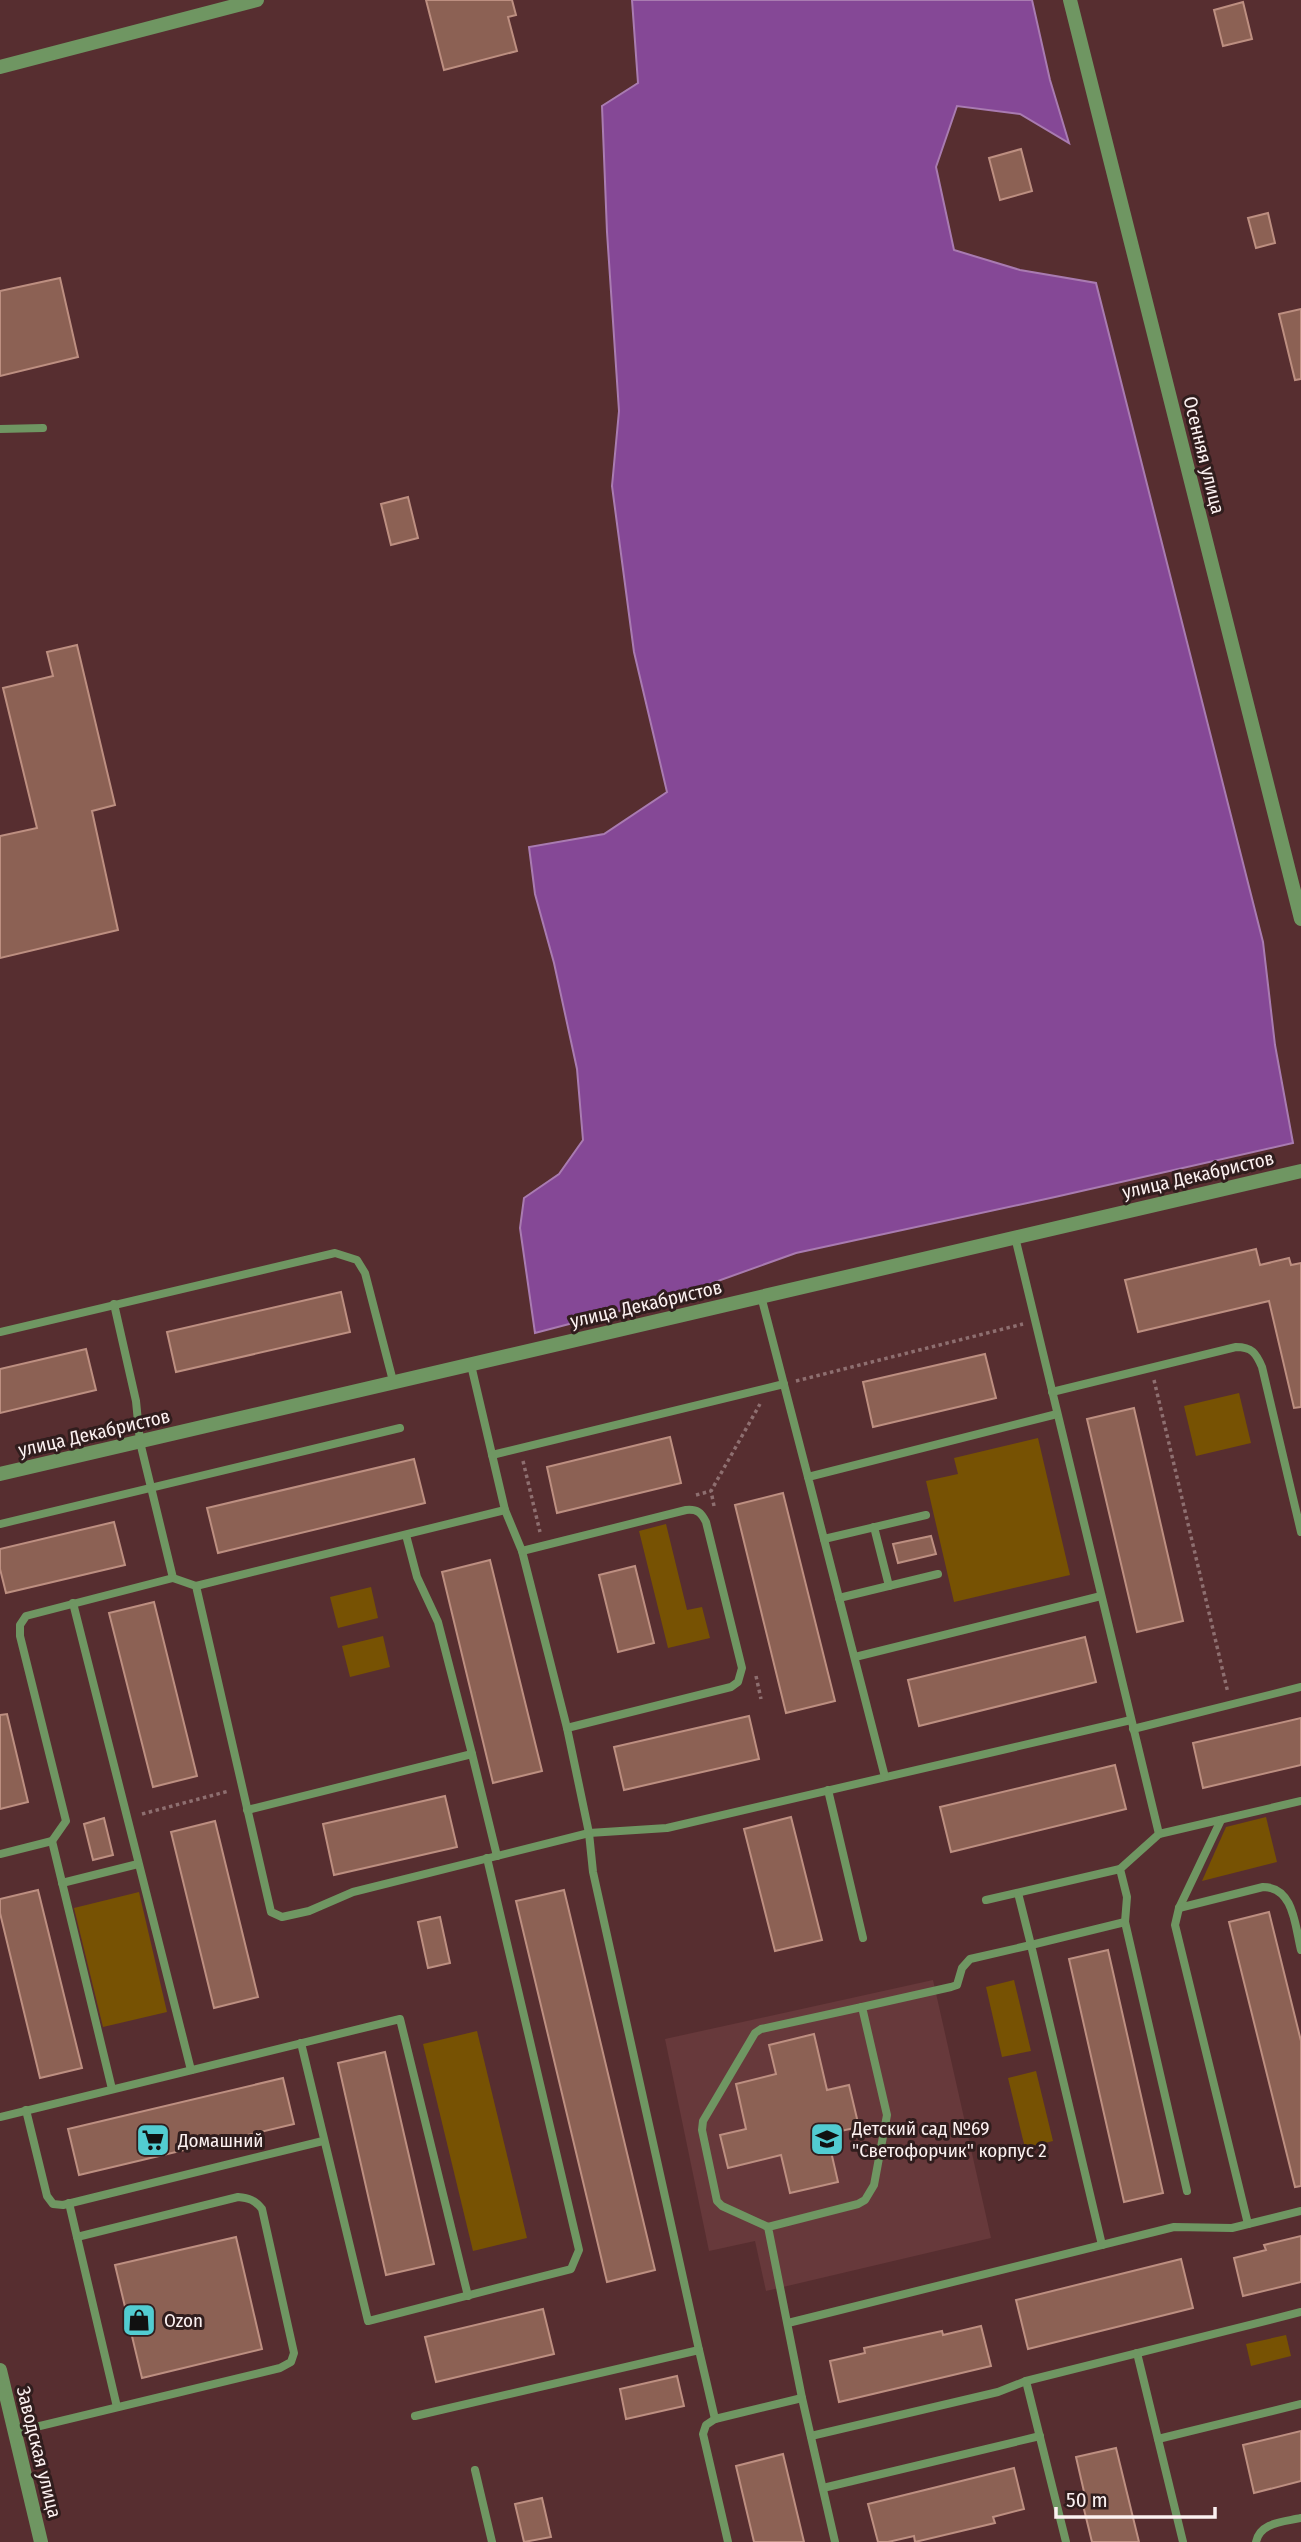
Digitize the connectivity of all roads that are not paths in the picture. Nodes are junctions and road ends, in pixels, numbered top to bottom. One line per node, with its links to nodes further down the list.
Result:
1 (257, 0): 3 (street)
2 (1070, 0): 7 (street, Осенняя улица)
3 (241, 2): 4 (street)
4 (0, 67)
5 (43, 428): 6 (lane)
6 (0, 429)
7 (1301, 919)
8 (1301, 1171): 9 (street, улица Декабристов)
9 (1015, 1237): 10 (street, улица Декабристов); 16 (lane)
10 (761, 1296): 13 (street, улица Декабристов); 15 (lane)
11 (114, 1304): 12 (lane); 14 (lane); 19 (lane)
12 (0, 1332)
13 (471, 1364): 14 (street, улица Декабристов); 20 (lane)
14 (393, 1381): 19 (street, улица Декабристов)
15 (784, 1384): 20 (lane); 22 (lane)
16 (1052, 1392): 17 (lane); 25 (lane)
17 (1057, 1414): 22 (lane); 37 (lane)
18 (400, 1428): 23 (lane)
19 (140, 1442): 21 (street, улица Декабристов); 23 (lane)
20 (492, 1455): 24 (lane)
21 (0, 1474)
22 (808, 1477): 31 (lane)
23 (150, 1488): 27 (lane); 34 (lane)
24 (505, 1510): 30 (lane); 32 (lane)
25 (1299, 1511): 29 (lane)
26 (926, 1515): 28 (lane)
27 (0, 1524)
28 (874, 1527): 31 (lane); 36 (lane)
29 (1301, 1532)
30 (406, 1535): 35 (lane); 44 (lane)
31 (824, 1539): 38 (lane)
32 (522, 1551): 43 (lane); 43 (lane)
33 (938, 1574): 36 (lane)
34 (173, 1578): 35 (lane); 39 (lane)
35 (195, 1586): 48 (lane)
36 (889, 1586): 38 (lane)
37 (1101, 1596): 40 (lane); 42 (lane)
38 (839, 1598): 40 (lane)
39 (73, 1604): 52 (lane); 56 (lane)
40 (855, 1657): 45 (lane)
41 (1301, 1687): 42 (lane)
42 (1132, 1724): 45 (lane); 51 (lane)
43 (567, 1728): 50 (lane)
44 (472, 1754): 48 (lane); 54 (lane)
45 (885, 1777): 46 (lane)
46 (828, 1790): 50 (lane); 63 (lane)
47 (1301, 1801): 49 (lane)
48 (247, 1811): 55 (lane)
49 (1221, 1820): 51 (lane); 61 (lane)
50 (589, 1833): 54 (lane); 83 (lane)
51 (1159, 1834): 57 (lane)
52 (52, 1841): 53 (lane); 58 (lane)
53 (0, 1854)
54 (498, 1856): 55 (lane)
55 (487, 1858): 80 (lane)
56 (138, 1864): 58 (lane); 68 (lane)
57 (1120, 1869): 59 (lane); 62 (lane)
58 (62, 1883): 69 (lane)
59 (1018, 1893): 60 (lane); 64 (lane)
60 (986, 1900)
61 (1179, 1908): 65 (lane); 76 (lane)
62 (1125, 1922): 64 (lane); 73 (lane)
63 (863, 1938)
64 (1031, 1945): 66 (lane); 79 (lane)
65 (1301, 1950)
66 (862, 2007): 77 (lane); 77 (lane)
67 (301, 2043): 68 (lane); 72 (lane); 80 (lane)
68 (191, 2070): 69 (lane)
69 (112, 2089): 70 (lane)
70 (26, 2110): 71 (lane); 74 (lane)
71 (0, 2117)
72 (323, 2141): 74 (lane); 80 (lane)
73 (1187, 2191)
74 (69, 2203): 78 (lane)
75 (1301, 2211): 76 (lane)
76 (1248, 2224): 79 (lane)
77 (768, 2227): 82 (lane)
78 (77, 2237): 89 (lane); 89 (lane)
79 (1102, 2245): 82 (lane)
80 (468, 2296)
81 (1301, 2312): 84 (lane)
82 (788, 2323): 87 (lane)
83 (699, 2350): 90 (lane); 91 (lane)
84 (1137, 2353): 86 (lane); 95 (lane)
85 (0, 2370): 92 (street, Заводская улица)
86 (1026, 2381): 93 (lane); 94 (lane)
87 (802, 2398): 91 (lane); 94 (lane)
88 (1301, 2404): 95 (lane)
89 (117, 2407): 92 (lane)
90 (415, 2416)
91 (715, 2419): 101 (lane)
92 (15, 2432): 99 (street, Заводская улица)
93 (1040, 2435): 97 (lane); 103 (lane)
94 (811, 2436): 97 (lane)
95 (1158, 2439): 104 (lane)
96 (475, 2470): 100 (lane)
97 (823, 2488): 102 (lane)
98 (1301, 2518): 105 (lane)
99 (41, 2542)
100 (492, 2542)
101 (728, 2542)
102 (835, 2542)
103 (1066, 2542)
104 (1183, 2542)
105 (1256, 2542)

